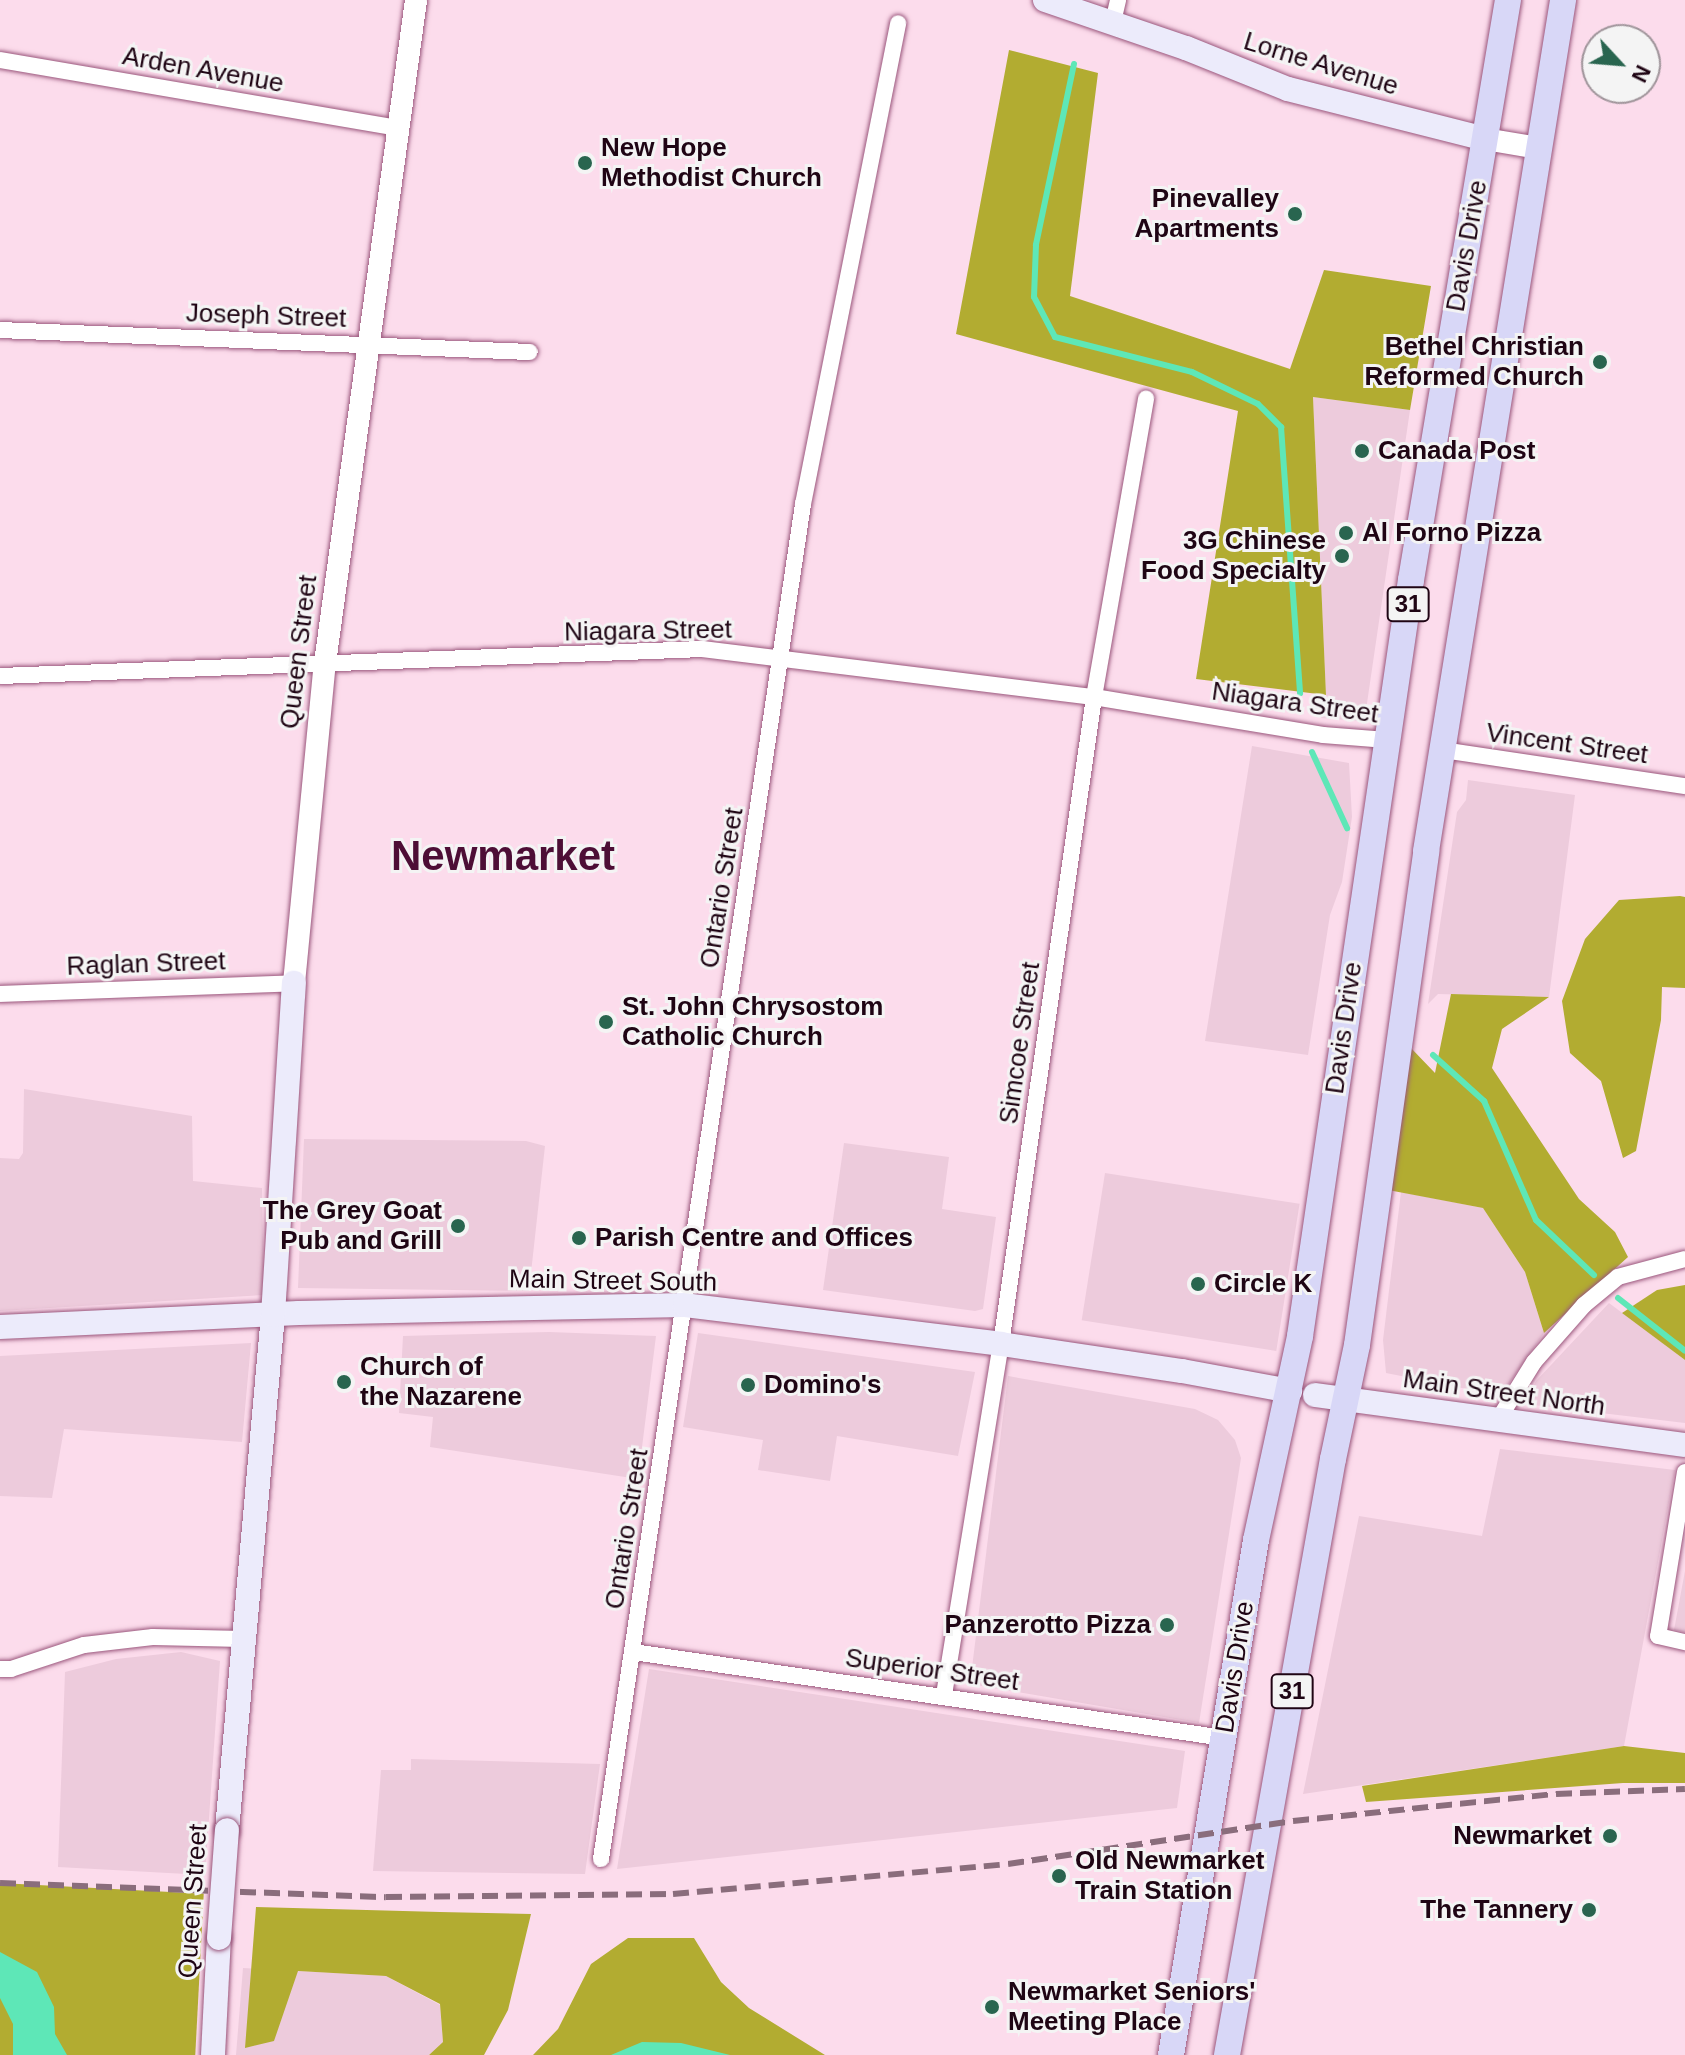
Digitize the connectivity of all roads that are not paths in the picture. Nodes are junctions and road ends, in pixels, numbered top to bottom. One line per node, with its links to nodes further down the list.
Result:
1 (416, 0): 8 (street, Queen Street)
2 (1045, 0): 5 (main road, Lorne Avenue)
3 (1508, 0): 9 (main road, Davis Drive / 31)
4 (1563, 0): 10 (main road, Davis Drive / 31)
5 (1116, 11): 9 (main road, Lorne Avenue)
6 (898, 23): 15 (street, Ontario Street)
7 (0, 60): 8 (street, Arden Avenue)
8 (398, 128): 12 (street, Queen Street)
9 (1485, 139): 10 (street, Lorne Avenue); 19 (main road, Davis Drive / 31)
10 (1539, 148): 20 (main road, Davis Drive / 31)
11 (0, 330): 12 (street, Joseph Street)
12 (369, 344): 13 (street, Joseph Street); 16 (street, Queen Street)
13 (530, 352)
14 (1146, 399): 18 (street, Simcoe Street)
15 (783, 656): 16 (street, Niagara Street); 18 (street, Niagara Street); 25 (street, Ontario Street)
16 (325, 663): 17 (street, Niagara Street); 22 (street, Queen Street)
17 (0, 676)
18 (1094, 697): 19 (street, Niagara Street); 28 (street, Simcoe Street)
19 (1387, 740): 29 (main road, Davis Drive / 31)
20 (1443, 750): 21 (street, Vincent Street); 30 (main road, Davis Drive / 31)
21 (1685, 786)
22 (294, 983): 23 (street, Raglan Street); 26 (main road, Queen Street)
23 (0, 994)
24 (1685, 1259): 31 (street)
25 (685, 1305): 26 (main road, Main Street South); 28 (main road, Main Street South); 36 (street, Ontario Street)
26 (273, 1315): 27 (main road, Main Street South); 34 (main road, Queen Street)
27 (0, 1327)
28 (1001, 1344): 29 (main road, Main Street South); 38 (street, Simcoe Street)
29 (1302, 1393): 30 (main road, Main Street North); 39 (main road, Davis Drive / 31)
30 (1345, 1399): 31 (main road, Main Street North); 43 (main road, Davis Drive / 31)
31 (1498, 1420): 32 (main road, Main Street North)
32 (1685, 1445)
33 (1685, 1472): 35 (street)
34 (243, 1639): 37 (street); 41 (main road, Queen Street, bridge)
35 (1685, 1642)
36 (633, 1652): 38 (street, Superior Street); 40 (street, Ontario Street)
37 (0, 1669)
38 (944, 1695): 39 (street, Superior Street)
39 (1224, 1738): 42 (main road, Davis Drive / 31)
40 (601, 1859)
41 (213, 2055)
42 (1171, 2055)
43 (1227, 2055)

